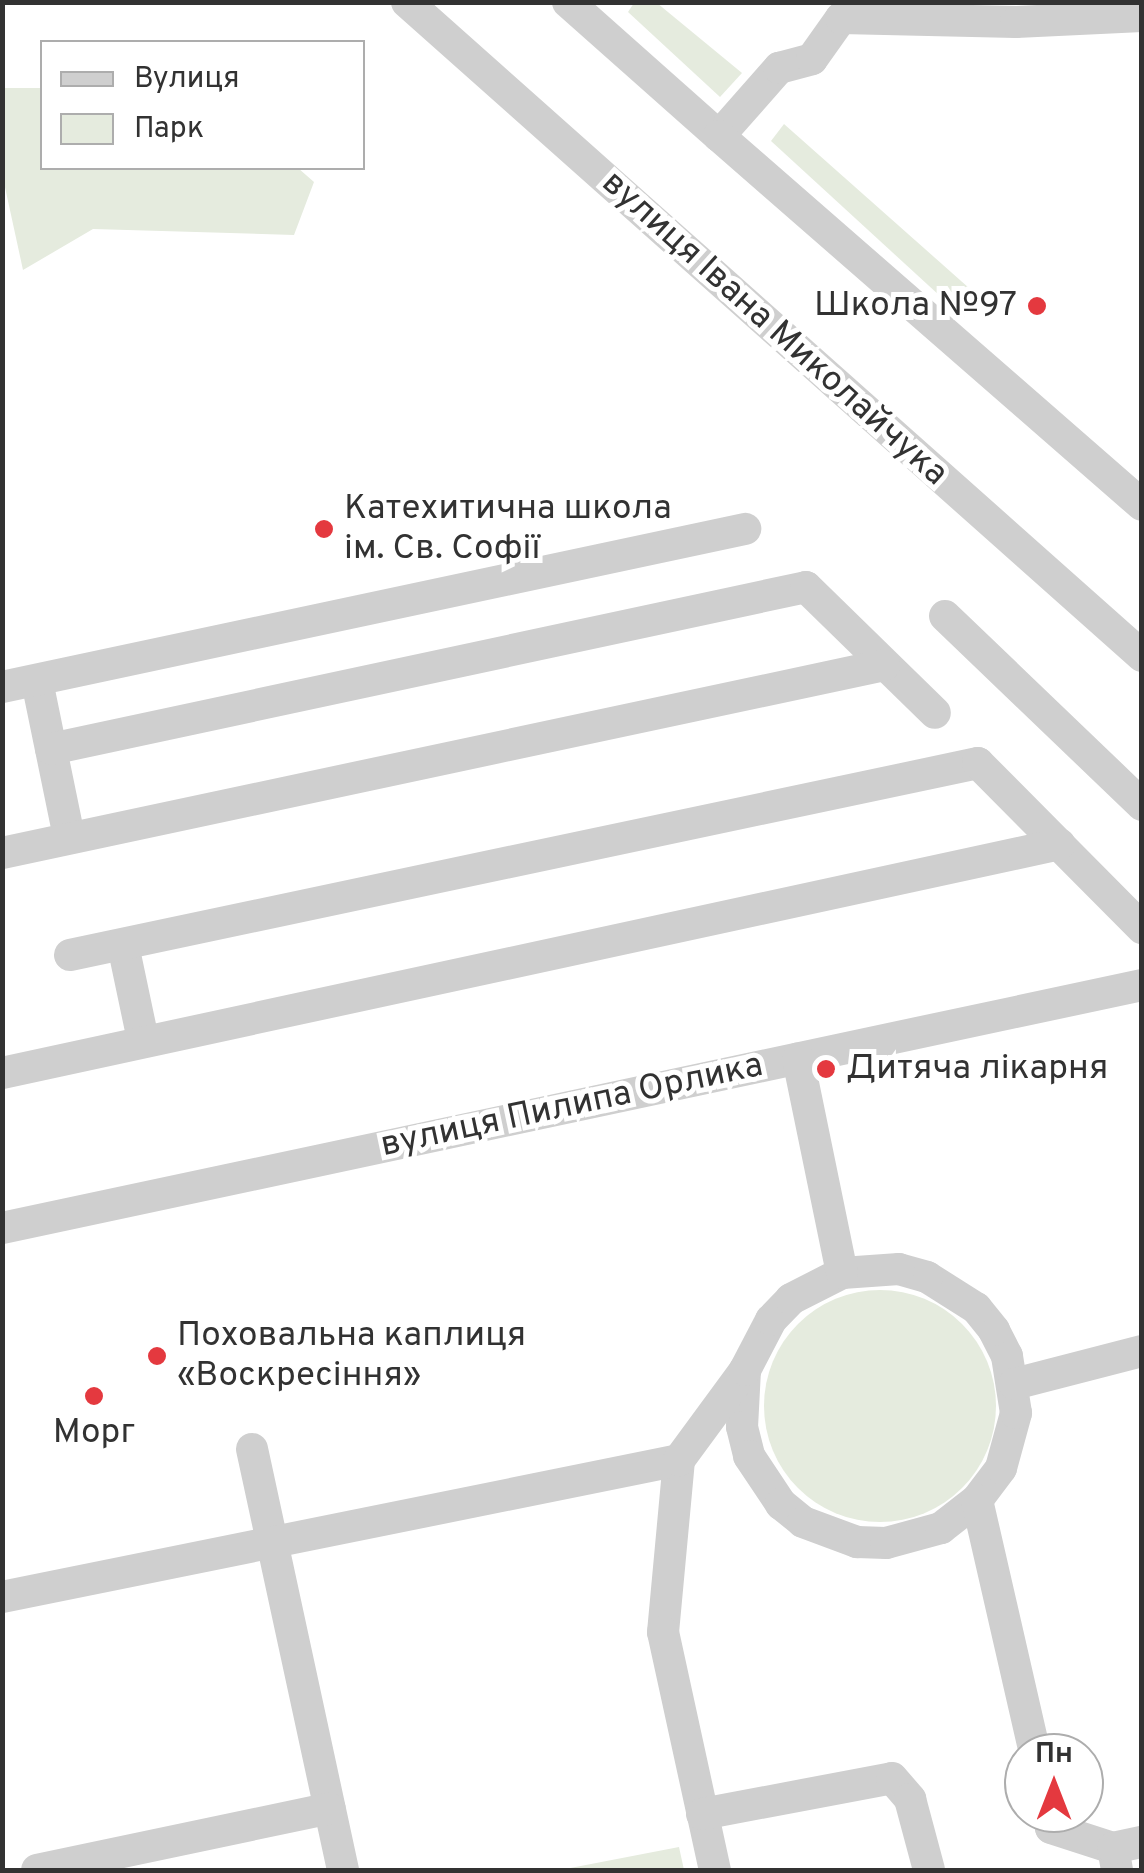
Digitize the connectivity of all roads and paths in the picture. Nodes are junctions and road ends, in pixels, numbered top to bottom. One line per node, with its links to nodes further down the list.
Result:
1 (407, 2): 8 (street, вулиця Івана Миколайчука)
2 (568, 2): 4 (street)
3 (1142, 16): 4 (street)
4 (719, 136): 5 (street)
5 (1142, 505)
6 (745, 529): 10 (street)
7 (946, 616): 14 (street)
8 (1142, 656)
9 (884, 665): 12 (street); 13 (street); 15 (street)
10 (37, 681): 11 (street); 13 (street)
11 (2, 688)
12 (934, 713)
13 (51, 749): 15 (street)
14 (1142, 805)
15 (69, 837): 17 (street)
16 (1060, 844): 18 (street); 19 (street); 22 (street)
17 (2, 852)
18 (1142, 928)
19 (123, 945): 20 (street); 22 (street)
20 (70, 954)
21 (1142, 985): 23 (street, вулиця Пилипа Орлика)
22 (143, 1040): 24 (street)
23 (798, 1058): 25 (street, вулиця Пилипа Орлика); 26 (street)
24 (2, 1073)
25 (2, 1228)
26 (842, 1273): 28 (street); 29 (street)
27 (1139, 1353): 29 (street)
28 (745, 1370): 31 (street); 32 (street)
29 (1014, 1384): 32 (street)
30 (252, 1449): 33 (street)
31 (679, 1460): 33 (street); 37 (street)
32 (978, 1500): 35 (street)
33 (274, 1542): 34 (street); 36 (street)
34 (2, 1597)
35 (1031, 1733)
36 (330, 1808): 40 (street); 41 (street)
37 (702, 1814): 42 (street); 43 (street)
38 (1066, 1833): 39 (street)
39 (1124, 1853)
40 (37, 1870)
41 (342, 1870)
42 (714, 1870)
43 (929, 1870)

